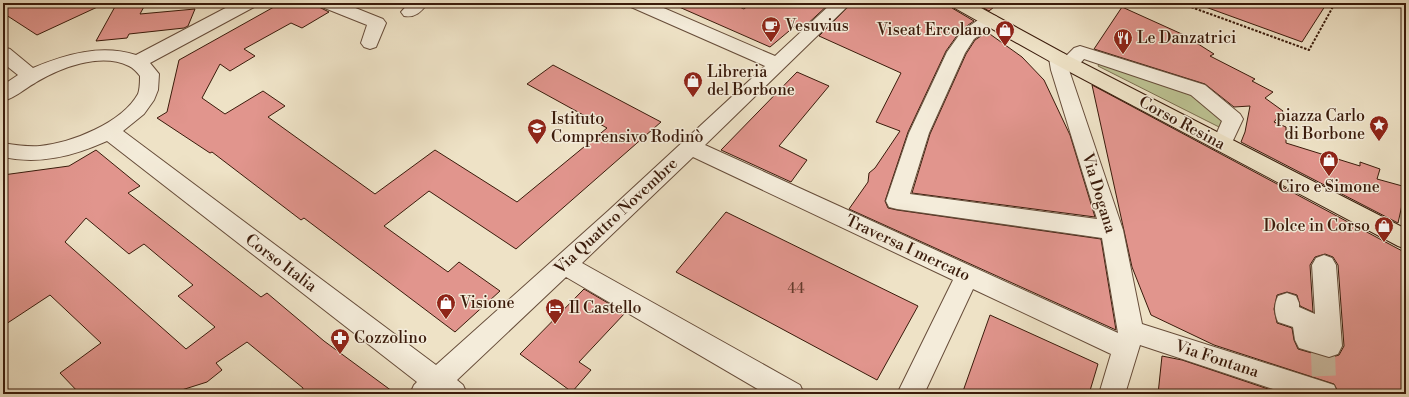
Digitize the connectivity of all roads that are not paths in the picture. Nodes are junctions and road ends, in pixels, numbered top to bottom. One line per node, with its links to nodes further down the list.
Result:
1 (248, 3): 10 (street)
2 (328, 3): 7 (street)
3 (637, 3): 11 (street)
4 (842, 3): 11 (street, Via Quattro Novembre)
5 (959, 3): 6 (main road, Corso Resina)
6 (990, 20): 9 (main road, Corso Resina); 18 (street)
7 (370, 43)
8 (3, 53): 12 (street)
9 (1063, 61): 15 (main road, Corso Resina); 15 (street); 18 (street, Via Dogana)
10 (138, 62): 12 (street); 14 (street)
11 (777, 64): 16 (street, Via Quattro Novembre)
12 (31, 76): 13 (street)
13 (3, 95)
14 (108, 131): 17 (street); 25 (street, Corso Italia)
15 (1222, 144): 19 (main road, Corso Resina)
16 (690, 147): 20 (street, Via Quattro Novembre); 22 (street, Traversa I mercato)
17 (3, 150)
18 (1112, 230): 24 (street, Via Dogana)
19 (1406, 240)
20 (565, 264): 25 (street, Via Quattro Novembre); 27 (street)
21 (1324, 265): 23 (street)
22 (967, 276): 24 (street, Traversa I mercato); 28 (street)
23 (1287, 303)
24 (1128, 340): 26 (street, Via Fontana); 29 (street)
25 (438, 390)
26 (1325, 390)
27 (791, 394)
28 (910, 394)
29 (1112, 394)

